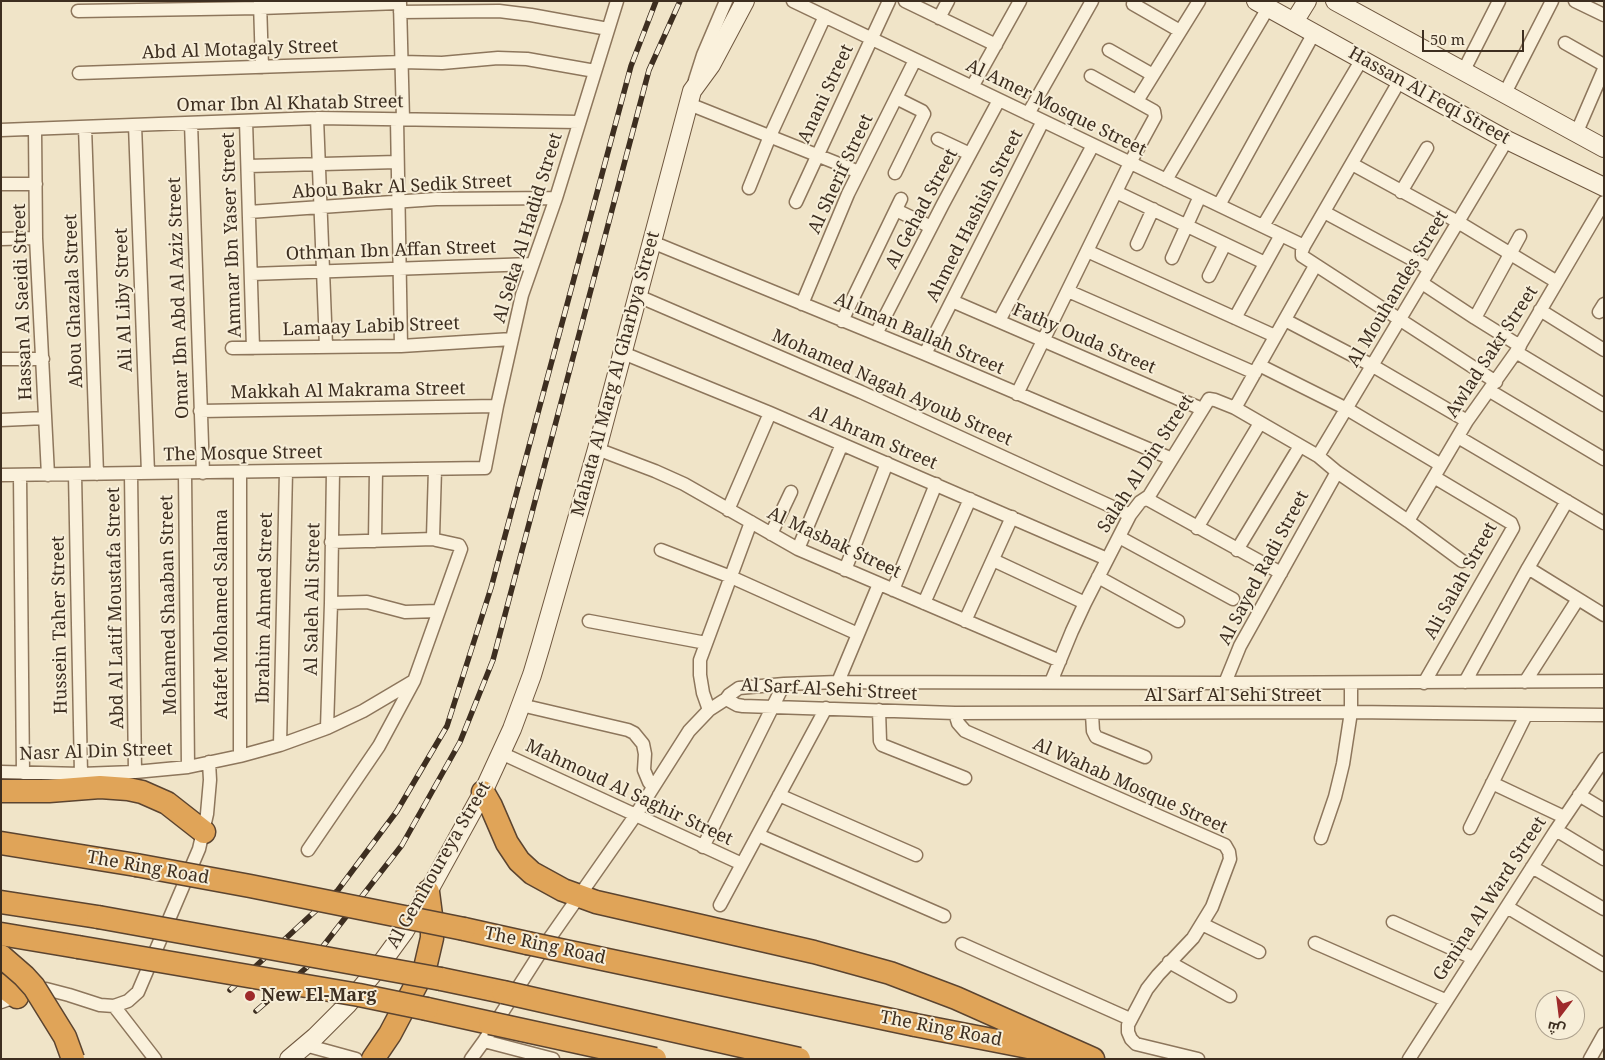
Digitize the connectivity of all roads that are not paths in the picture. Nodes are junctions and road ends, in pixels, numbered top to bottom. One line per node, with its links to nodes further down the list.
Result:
1 (617, 1): 25 (street, Al Seka Al Hadid Street)
2 (726, 1): 47 (street)
3 (744, 1): 47 (main road, Mahata Al Marg Al Gharbya Street)
4 (793, 1): 22 (street, Al Amer Mosque Street)
5 (889, 1): 28 (street, Anani Street)
6 (905, 1): 23 (street)
7 (948, 1): 23 (street)
8 (1020, 1): 30 (street)
9 (1092, 1): 51 (street)
10 (1199, 1): 26 (street)
11 (1307, 1): 24 (main road)
12 (1499, 1): 39 (street)
13 (1552, 1): 46 (street)
14 (1574, 1): 21 (street)
15 (1338, 2): 39 (main road, Hassan Al Feqi Street)
16 (1133, 4): 26 (street)
17 (260, 5): 19 (street); 20 (street); 36 (street)
18 (1262, 5): 24 (main road, Hassan Al Feqi Street); 78 (street)
19 (400, 6): 25 (street); 34 (street)
20 (78, 11)
21 (1604, 15)
22 (824, 16): 28 (street, Al Amer Mosque Street); 63 (street)
23 (939, 18): 30 (street)
24 (1294, 22): 27 (main road, Hassan Al Feqi Street)
25 (608, 28): 38 (street, Al Seka Al Hadid Street)
26 (1180, 31): 41 (street)
27 (1314, 33): 32 (main road, Hassan Al Feqi Street); 90 (street)
28 (872, 39): 33 (street, Al Amer Mosque Street); 70 (street, Anani Street)
29 (1565, 43): 35 (street)
30 (996, 45): 44 (street)
31 (1109, 50): 41 (street)
32 (1362, 59): 43 (main road, Hassan Al Feqi Street); 97 (street)
33 (915, 60): 44 (street, Al Amer Mosque Street); 48 (street, Al Sherif Street)
34 (402, 62): 36 (street, Abd Al Motagaly Street); 38 (street, Abd Al Motagaly Street); 53 (street)
35 (1604, 65)
36 (262, 66): 40 (street, Abd Al Motagaly Street)
37 (1604, 69): 45 (street)
38 (595, 71): 56 (street, Al Seka Al Hadid Street)
39 (1463, 72): 46 (main road, Hassan Al Feqi Street)
40 (79, 73)
41 (1153, 75): 50 (street)
42 (1091, 76): 50 (street)
43 (1400, 80): 65 (main road, Hassan Al Feqi Street); 74 (street)
44 (972, 87): 49 (street, Al Amer Mosque Street)
45 (1599, 92): 62 (street)
46 (1504, 95): 62 (main road, Hassan Al Feqi Street)
47 (690, 97): 63 (street); 103 (main road, Mahata Al Marg Al Gharbya Street)
48 (896, 98): 76 (street, Al Sherif Street); 77 (street)
49 (999, 100): 51 (street, Al Amer Mosque Street); 69 (street, Al Gehad Street)
50 (1137, 101): 72 (street)
51 (1028, 114): 55 (street, Al Amer Mosque Street)
52 (317, 118): 53 (street, Omar Ibn Al Khatab Street); 54 (street, Omar Ibn Al Khatab Street); 73 (street)
53 (400, 119): 56 (street, Omar Ibn Al Khatab Street); 71 (street)
54 (246, 121): 57 (street, Omar Ibn Al Khatab Street); 75 (street, Ammar Ibn Yaser Street)
55 (1043, 121): 66 (street, Al Amer Mosque Street); 122 (street, Ahmed Hashish Street)
56 (580, 122): 86 (street, Al Seka Al Hadid Street)
57 (192, 123): 58 (street, Omar Ibn Al Khatab Street); 154 (street, Omar Ibn Abd Al Aziz Street)
58 (135, 125): 59 (street, Omar Ibn Al Khatab Street); 177 (street, Ali Al Liby Street)
59 (85, 127): 60 (street, Omar Ibn Al Khatab Street); 180 (street, Abou Ghazala Street)
60 (35, 129): 61 (street, Omar Ibn Al Khatab Street); 80 (street, Hassan Al Saeidi Street)
61 (1, 130)
62 (1576, 134): 68 (main road, Hassan Al Feqi Street)
63 (770, 136): 70 (street); 82 (street)
64 (938, 139): 69 (street)
65 (1508, 140): 81 (main road, Hassan Al Feqi Street); 95 (street, Al Mouhandes Street)
66 (1093, 145): 72 (street, Al Amer Mosque Street); 129 (street)
67 (1427, 148): 84 (street)
68 (1604, 148)
69 (970, 154): 98 (street, Al Gehad Street)
70 (817, 155): 76 (street); 87 (street, Anani Street)
71 (398, 162): 73 (street); 89 (street)
72 (1130, 163): 78 (street, Al Amer Mosque Street); 83 (street)
73 (319, 164): 75 (street); 91 (street)
74 (1352, 164): 84 (street); 94 (street)
75 (248, 166): 93 (street, Ammar Ibn Yaser Street)
76 (859, 172): 123 (street, Al Sherif Street)
77 (895, 173)
78 (1166, 180): 85 (street, Al Amer Mosque Street)
79 (1, 184): 80 (street)
80 (36, 184): 101 (street, Hassan Al Saeidi Street)
81 (1604, 187)
82 (750, 188)
83 (1116, 192): 92 (street); 107 (street)
84 (1401, 192): 95 (street)
85 (1200, 196): 90 (street, Al Amer Mosque Street); 96 (street)
86 (556, 198): 89 (street, Abou Bakr Al Sedik Street); 111 (street, Al Seka Al Hadid Street)
87 (796, 202)
88 (1604, 202): 118 (street, Awlad Sakr Street)
89 (398, 203): 91 (street, Abou Bakr Al Sedik Street); 113 (street)
90 (1219, 205): 97 (street, Al Amer Mosque Street)
91 (320, 208): 93 (street, Abou Bakr Al Sedik Street); 115 (street)
92 (1153, 209): 96 (street); 104 (street)
93 (249, 212): 116 (street, Ammar Ibn Yaser Street)
94 (1324, 212): 106 (street); 114 (street)
95 (1458, 222): 108 (street); 114 (street, Al Mouhandes Street)
96 (1186, 225): 105 (street); 109 (street)
97 (1263, 226): 99 (street, Al Amer Mosque Street)
98 (931, 227): 127 (street); 131 (street, Al Gehad Street)
99 (1281, 235): 106 (street, Al Amer Mosque Street); 110 (street)
100 (1520, 236): 108 (street)
101 (36, 238): 102 (street); 144 (street, Hassan Al Saeidi Street)
102 (1, 239)
103 (652, 242): 121 (main road, Mahata Al Marg Al Gharbya Street); 123 (street, Al Iman Ballah Street)
104 (1136, 244)
105 (1224, 244): 110 (street); 117 (street)
106 (1304, 246): 112 (street)
107 (1087, 252): 120 (street); 125 (street)
108 (1510, 254): 118 (street); 126 (street)
109 (1172, 258)
110 (1265, 263): 125 (street)
111 (532, 264): 113 (street, Othman Ibn Affan Street); 133 (street, Al Seka Al Hadid Street)
112 (1315, 266): 128 (street); 130 (street)
113 (400, 268): 115 (street, Othman Ibn Affan Street); 136 (street)
114 (1430, 269): 119 (street, Al Mouhandes Street)
115 (324, 271): 116 (street, Othman Ibn Affan Street); 135 (street)
116 (251, 274): 138 (street, Ammar Ibn Yaser Street)
117 (1208, 276)
118 (1557, 282): 124 (street, Awlad Sakr Street)
119 (1422, 283): 126 (street); 130 (street, Al Mouhandes Street)
120 (1068, 290): 134 (street); 146 (street)
121 (638, 296): 141 (main road, Mahata Al Marg Al Gharbya Street); 192 (street, Mohamed Nagah Ayoub Street)
122 (952, 301): 129 (street, Fathy Ouda Street); 142 (street, Ahmed Hashish Street)
123 (802, 304): 127 (street, Al Iman Ballah Street)
124 (1540, 310): 139 (street, Awlad Sakr Street); 140 (street)
125 (1235, 318): 132 (street)
126 (1475, 318): 139 (street)
127 (842, 320): 131 (street, Al Iman Ballah Street)
128 (1285, 320): 132 (street); 145 (street)
129 (999, 321): 134 (street, Fathy Ouda Street)
130 (1400, 321): 145 (street, Al Mouhandes Street); 147 (street)
131 (876, 334): 142 (street, Al Iman Ballah Street)
132 (1275, 336): 146 (street)
133 (512, 339): 136 (street, Lamaay Labib Street); 149 (street, Al Seka Al Hadid Street)
134 (1043, 340): 148 (street); 152 (street, Fathy Ouda Street)
135 (326, 346): 136 (street, Lamaay Labib Street); 138 (street, Lamaay Labib Street)
136 (401, 346)
137 (232, 348): 138 (street, Lamaay Labib Street)
138 (254, 348)
139 (1518, 349): 147 (street, Awlad Sakr Street); 150 (street)
140 (1604, 350)
141 (622, 353): 155 (street, Al Ahram Street); 163 (main road, Mahata Al Marg Al Gharbya Street)
142 (925, 354): 148 (street, Al Iman Ballah Street)
143 (1, 359): 144 (street)
144 (42, 359): 156 (street, Hassan Al Saeidi Street)
145 (1372, 366): 153 (street, Al Mouhandes Street); 158 (street)
146 (1257, 369): 151 (street); 153 (street)
147 (1493, 386): 158 (street, Awlad Sakr Street); 166 (street)
148 (1017, 394): 165 (street, Al Iman Ballah Street)
149 (497, 406): 154 (street, Makkah Al Makrama Street); 169 (street, Al Seka Al Hadid Street)
150 (1604, 406)
151 (1235, 408): 152 (street, Salah Al Din Street); 159 (street)
152 (1202, 409): 165 (street, Salah Al Din Street)
153 (1347, 409): 164 (street, Al Mouhandes Street); 168 (street)
154 (200, 411): 174 (street, Omar Ibn Abd Al Aziz Street)
155 (770, 413): 161 (street, Al Ahram Street); 191 (street)
156 (45, 418): 157 (street); 183 (street, Hassan Al Saeidi Street)
157 (1, 420)
158 (1468, 421): 160 (street, Awlad Sakr Street)
159 (1260, 423): 162 (street); 197 (street)
160 (1458, 437): 168 (street, Awlad Sakr Street); 190 (street)
161 (842, 444): 167 (street, Al Ahram Street); 203 (street)
162 (1300, 446): 164 (street); 205 (street)
163 (597, 449): 191 (street, Al Masbak Street); 240 (main road, Mahata Al Marg Al Gharbya Street)
164 (1318, 456): 176 (street)
165 (1172, 458): 189 (street, Salah Al Din Street)
166 (1604, 459)
167 (887, 463): 186 (street, Al Ahram Street); 210 (street)
168 (1441, 465): 185 (street, Awlad Sakr Street)
169 (485, 468): 170 (street, The Mosque Street)
170 (435, 469): 171 (street, The Mosque Street); 200 (street)
171 (376, 470): 173 (street, The Mosque Street); 201 (street)
172 (286, 471): 173 (street, The Mosque Street); 175 (street, The Mosque Street); 251 (street, Ibrahim Ahmed Street)
173 (332, 471): 202 (street, Al Saleh Ali Street)
174 (203, 472): 175 (street, The Mosque Street); 178 (street, The Mosque Street)
175 (240, 472): 253 (street, Atafet Mohamed Salama)
176 (1337, 472): 194 (street); 211 (street, Al Sayed Radi Street)
177 (148, 473): 178 (street, The Mosque Street); 181 (street, The Mosque Street)
178 (185, 473): 257 (street, Mohamed Shaaban Street)
179 (75, 474): 180 (street, The Mosque Street); 183 (street, The Mosque Street); 261 (street, Hussein Taher Street)
180 (97, 474): 181 (street, The Mosque Street)
181 (131, 474): 259 (street, Abd Al Latif Moustafa Street)
182 (20, 475): 183 (street, The Mosque Street); 184 (street, The Mosque Street); 260 (street)
183 (48, 475)
184 (1, 476)
185 (1434, 477): 194 (street, Awlad Sakr Street); 233 (street, Ali Salah Street)
186 (936, 484): 188 (street, Al Ahram Street); 215 (street)
187 (791, 492): 198 (street)
188 (970, 498): 193 (street, Al Ahram Street); 220 (street)
189 (1146, 499): 192 (street, Salah Al Din Street); 197 (street)
190 (1567, 501): 196 (street); 209 (street)
191 (728, 510): 195 (street, Al Masbak Street)
192 (1130, 515): 199 (street, Salah Al Din Street)
193 (1012, 517): 206 (street, Al Ahram Street); 207 (street)
194 (1408, 521): 208 (street)
195 (751, 522): 198 (street, Al Masbak Street); 212 (street)
196 (1604, 523)
197 (1197, 528): 205 (street)
198 (771, 534): 203 (street, Al Masbak Street)
199 (1119, 536): 206 (street, Salah Al Din Street); 216 (street)
200 (434, 539): 201 (street); 221 (street)
201 (375, 541): 202 (street)
202 (331, 542): 219 (street, Al Saleh Ali Street)
203 (798, 548): 210 (street, Al Masbak Street)
204 (661, 550): 212 (street)
205 (1237, 550): 211 (street)
206 (1107, 559): 213 (street, Salah Al Din Street)
207 (993, 560): 218 (street); 224 (street)
208 (1462, 561)
209 (1528, 568): 217 (street); 234 (street)
210 (846, 570): 214 (street, Al Masbak Street)
211 (1281, 573): 236 (street, Al Sayed Radi Street)
212 (731, 577): 226 (street); 227 (street)
213 (1098, 577): 218 (street, Salah Al Din Street); 225 (street)
214 (879, 584): 215 (street, Al Masbak Street); 226 (street)
215 (892, 590): 220 (street, Al Masbak Street)
216 (1233, 599)
217 (1578, 599): 222 (street); 235 (street)
218 (1085, 602): 228 (street, Salah Al Din Street)
219 (331, 603): 221 (street); 250 (street, Al Saleh Ali Street)
220 (924, 604): 224 (street, Al Masbak Street)
221 (438, 611): 229 (street)
222 (1604, 614)
223 (589, 620): 227 (street)
224 (965, 621): 228 (street, Al Masbak Street)
225 (1178, 621)
226 (858, 634): 231 (street)
227 (706, 643): 243 (street)
228 (1060, 661): 232 (street, Salah Al Din Street)
229 (414, 681): 250 (street, Nasr Al Din Street); 279 (street)
230 (1604, 681): 235 (street, Al Sarf Al Sehi Street)
231 (838, 682): 232 (street, Al Sarf Al Sehi Street); 238 (street, Al Sarf Al Sehi Street)
232 (1051, 682): 236 (street, Al Sarf Al Sehi Street)
233 (1424, 682): 234 (street, Al Sarf Al Sehi Street); 237 (street, Al Sarf Al Sehi Street)
234 (1465, 682): 235 (street, Al Sarf Al Sehi Street)
235 (1525, 682)
236 (1225, 683): 237 (street, Al Sarf Al Sehi Street)
237 (1351, 683): 245 (street)
238 (784, 684): 239 (street, Al Sarf Al Sehi Street); 241 (street)
239 (726, 699): 241 (street, Al Sarf Al Sehi Street); 243 (street)
240 (522, 705): 252 (main road, Mahata Al Marg Al Gharbya Street); 264 (street)
241 (772, 708): 242 (street, Al Sarf Al Sehi Street); 278 (street)
242 (826, 708): 244 (street, Al Sarf Al Sehi Street); 267 (street)
243 (710, 710): 264 (street)
244 (879, 710): 246 (street, Al Sarf Al Sehi Street); 262 (street)
245 (1351, 712): 247 (street, Al Sarf Al Sehi Street); 248 (street, Al Sarf Al Sehi Street); 276 (street)
246 (955, 713): 247 (street, Al Sarf Al Sehi Street); 292 (street, Al Wahab Mosque Street)
247 (1092, 714): 254 (street)
248 (1526, 715): 249 (street, Al Sarf Al Sehi Street); 263 (street)
249 (1604, 715)
250 (327, 728): 251 (street, Nasr Al Din Street)
251 (280, 745): 253 (street, Nasr Al Din Street)
252 (501, 753): 266 (main road, Al Gemhoureya Street); 270 (street, Mahmoud Al Saghir Street)
253 (240, 756): 256 (street, Nasr Al Din Street)
254 (1145, 757)
255 (1604, 760): 268 (street, Genina Al Ward Street)
256 (209, 762): 257 (street, Nasr Al Din Street); 274 (street)
257 (188, 767): 259 (street, Nasr Al Din Street)
258 (1, 772): 260 (street, Nasr Al Din Street)
259 (135, 772): 261 (street, Nasr Al Din Street)
260 (24, 773): 261 (street, Nasr Al Din Street)
261 (81, 774)
262 (965, 778)
263 (1492, 783): 271 (street); 272 (street)
264 (653, 787): 270 (street)
265 (1, 791): 274 (highway)
266 (483, 792): 284 (main road, Al Gemhoureya Street); 285 (highway)
267 (779, 795): 275 (street); 280 (street)
268 (1579, 795): 269 (street); 271 (street, Genina Al Ward Street)
269 (1604, 810)
270 (635, 816): 278 (street, Mahmoud Al Saghir Street); 285 (street)
271 (1564, 817): 273 (street, Genina Al Ward Street)
272 (1470, 828)
273 (1556, 830): 281 (street); 283 (street, Genina Al Ward Street)
274 (204, 832): 304 (street)
275 (758, 835): 282 (street); 290 (street)
276 (1321, 838)
277 (1, 843): 320 (highway, The Ring Road, bridge)
278 (703, 847): 282 (street, Mahmoud Al Saghir Street)
279 (308, 850)
280 (916, 856)
281 (1604, 859)
282 (742, 864): 287 (street)
283 (1532, 867): 288 (street, Genina Al Ward Street); 289 (street)
284 (428, 892): 309 (main road, Al Gemhoureya Street); 315 (highway)
285 (579, 896): 308 (street); 321 (highway)
286 (1, 902): 319 (highway, bridge)
287 (720, 905)
288 (1507, 907): 298 (street, Genina Al Ward Street); 300 (street)
289 (1604, 909)
290 (944, 916)
291 (1393, 922): 298 (street)
292 (1202, 924): 296 (street); 299 (street, Al Wahab Mosque Street)
293 (1, 934): 318 (highway, bridge)
294 (1315, 943): 303 (street)
295 (962, 944): 305 (street)
296 (1259, 952)
297 (1, 956): 307 (highway, bridge)
298 (1473, 958): 303 (street, Genina Al Ward Street)
299 (1169, 962): 302 (street); 305 (street, Al Wahab Mosque Street)
300 (1604, 965)
301 (6, 994): 304 (street)
302 (1230, 996)
303 (1445, 1000): 323 (street, Genina Al Ward Street)
304 (114, 1006): 312 (street)
305 (1130, 1019): 322 (street)
306 (1604, 1034): 324 (street)
307 (65, 1037): 310 (highway, bridge); 311 (highway, bridge)
308 (484, 1041): 316 (street); 317 (street)
309 (305, 1045): 313 (main road, Al Gemhoureya Street); 314 (street)
310 (73, 1059)
311 (79, 1059)
312 (155, 1059)
313 (289, 1059)
314 (356, 1059)
315 (372, 1059)
316 (470, 1059)
317 (553, 1059)
318 (655, 1059)
319 (799, 1059)
320 (1086, 1059)
321 (1093, 1059)
322 (1198, 1059)
323 (1409, 1059)
324 (1590, 1059)

